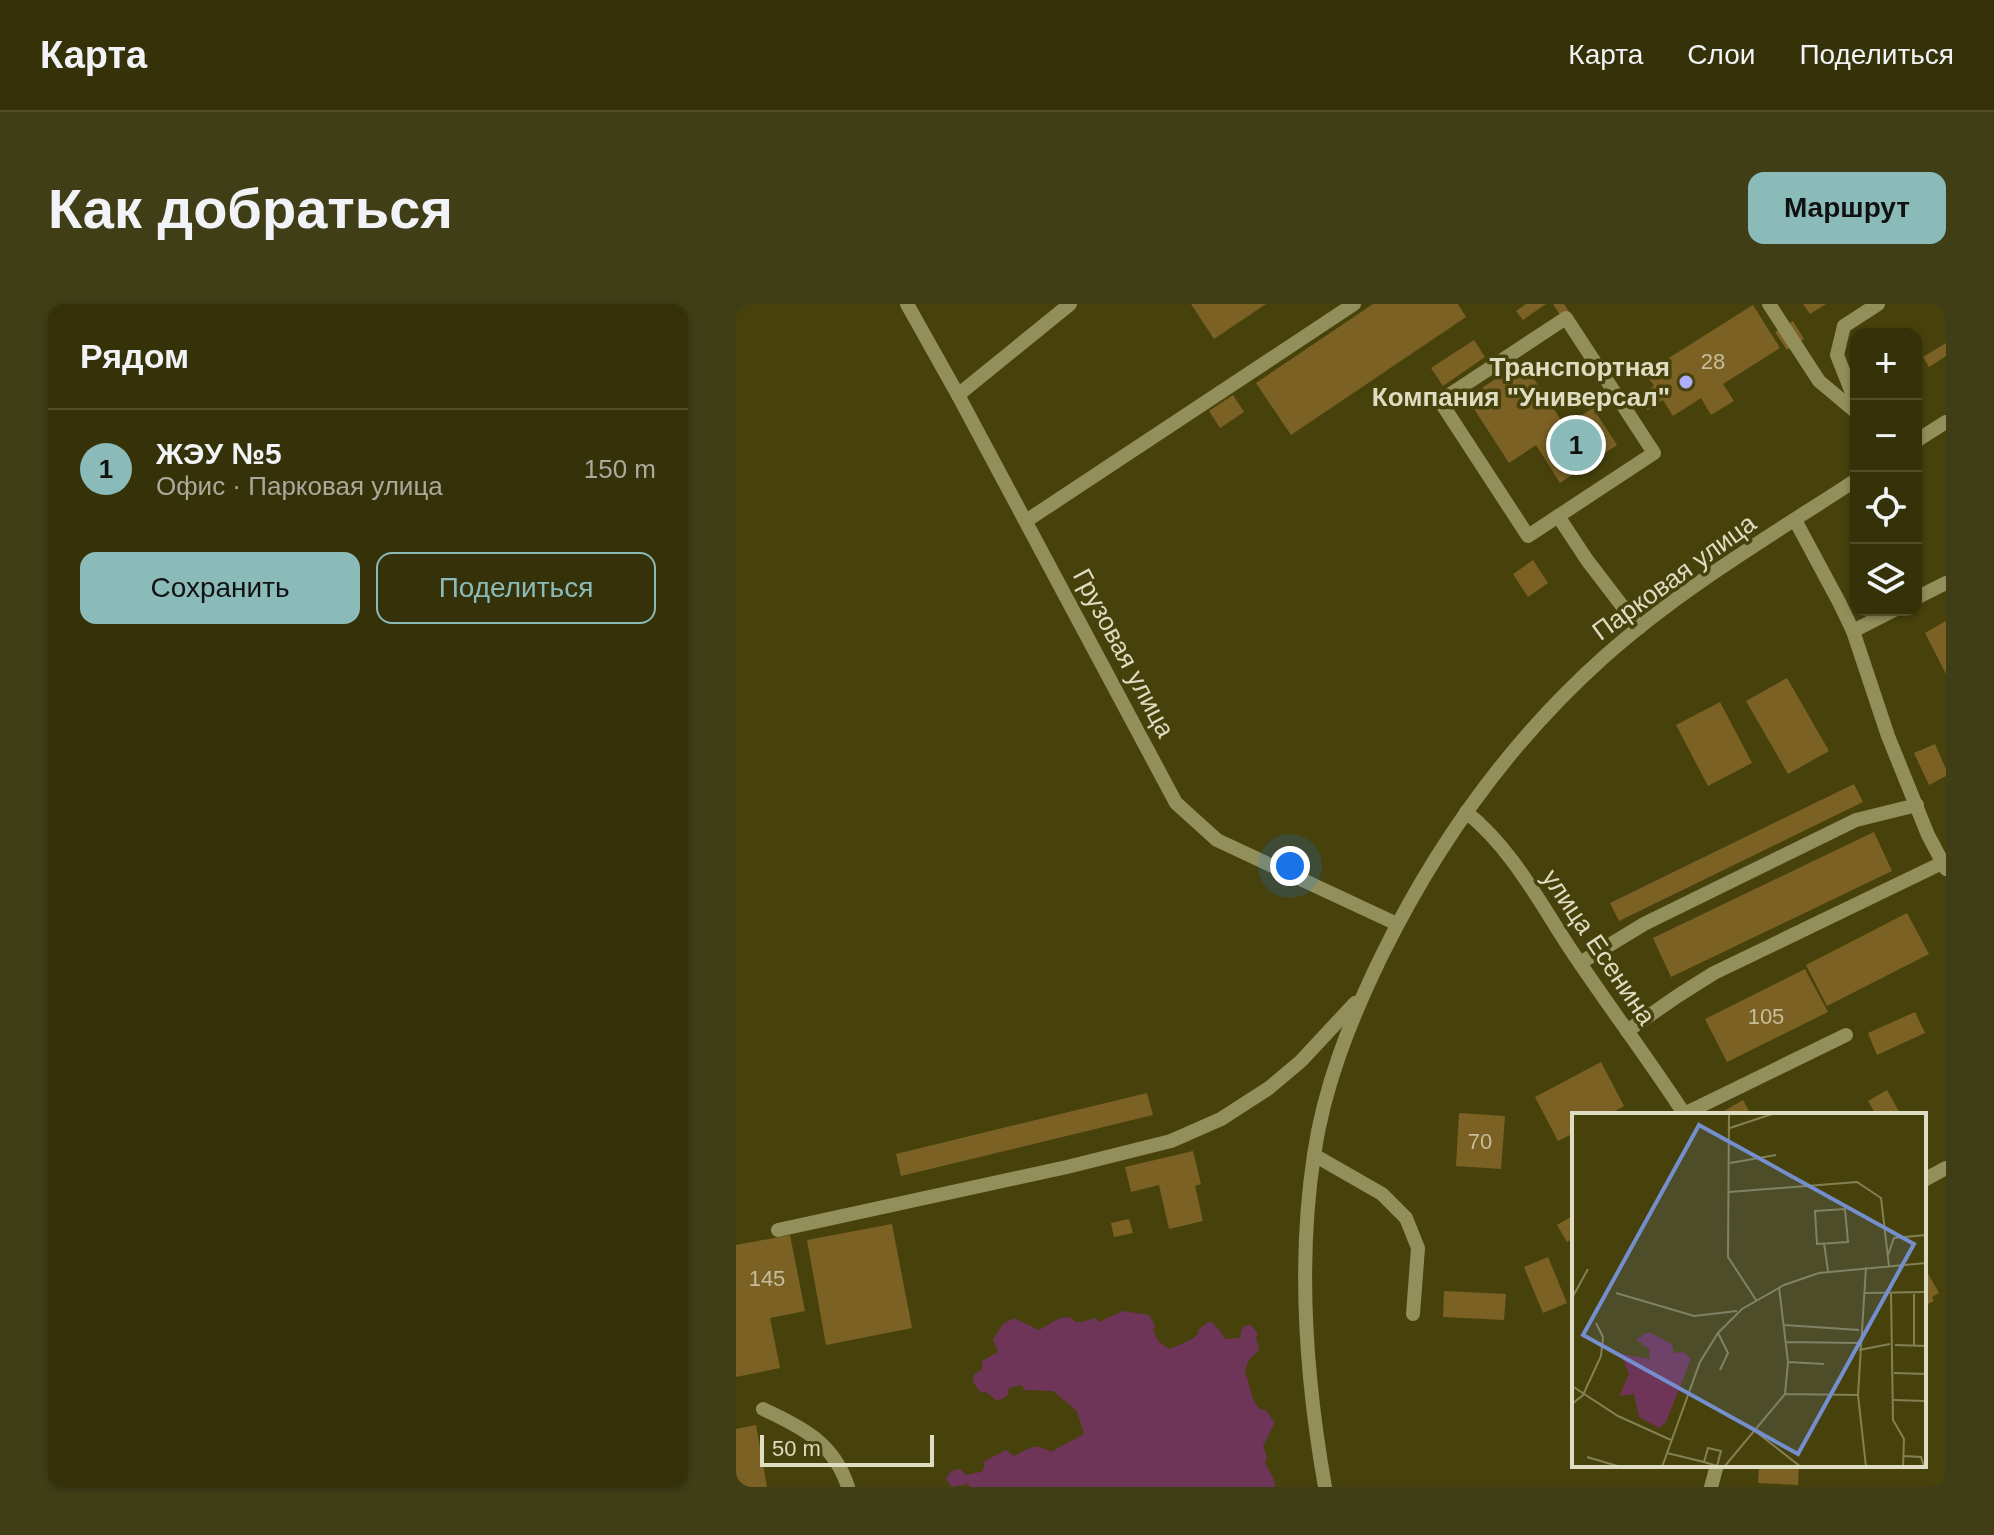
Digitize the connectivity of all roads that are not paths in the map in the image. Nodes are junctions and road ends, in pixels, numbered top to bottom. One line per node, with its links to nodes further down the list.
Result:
1 (907, 304): 6 (street, Грузовая улица)
2 (1070, 304): 6 (street)
3 (1354, 304): 14 (street)
4 (1769, 304): 8 (street)
5 (1878, 304): 7 (street)
6 (958, 395): 14 (street, Грузовая улица)
7 (1855, 400)
8 (1850, 407)
9 (1946, 422): 10 (street)
10 (1922, 437)
11 (1850, 484): 13 (street, Парковая улица)
12 (1558, 516): 12 (street); 18 (street)
13 (1795, 520): 18 (street, Парковая улица); 19 (street)
14 (1026, 521): 23 (street, Грузовая улица)
15 (1946, 583): 16 (street)
16 (1922, 595)
17 (1882, 616): 19 (street)
18 (1639, 628): 21 (street, Парковая улица)
19 (1853, 631): 20 (street)
20 (1917, 805): 22 (street); 24 (street)
21 (1466, 812): 23 (street, Парковая улица); 24 (street, улица Есенина)
22 (1944, 866): 26 (street)
23 (1397, 924): 25 (street, Парковая улица)
24 (1580, 963): 26 (street, улица Есенина)
25 (1361, 997): 30 (street); 33 (street)
26 (1627, 1031): 28 (street, улица Есенина)
27 (1846, 1035): 29 (street)
28 (1684, 1113)
29 (1687, 1113)
30 (1314, 1155): 34 (street); 38 (street)
31 (1946, 1168): 32 (street)
32 (1926, 1179)
33 (778, 1230)
34 (1413, 1314)
35 (763, 1409): 37 (street)
36 (1716, 1467): 39 (street)
37 (848, 1487)
38 (1325, 1487)
39 (1711, 1487)

